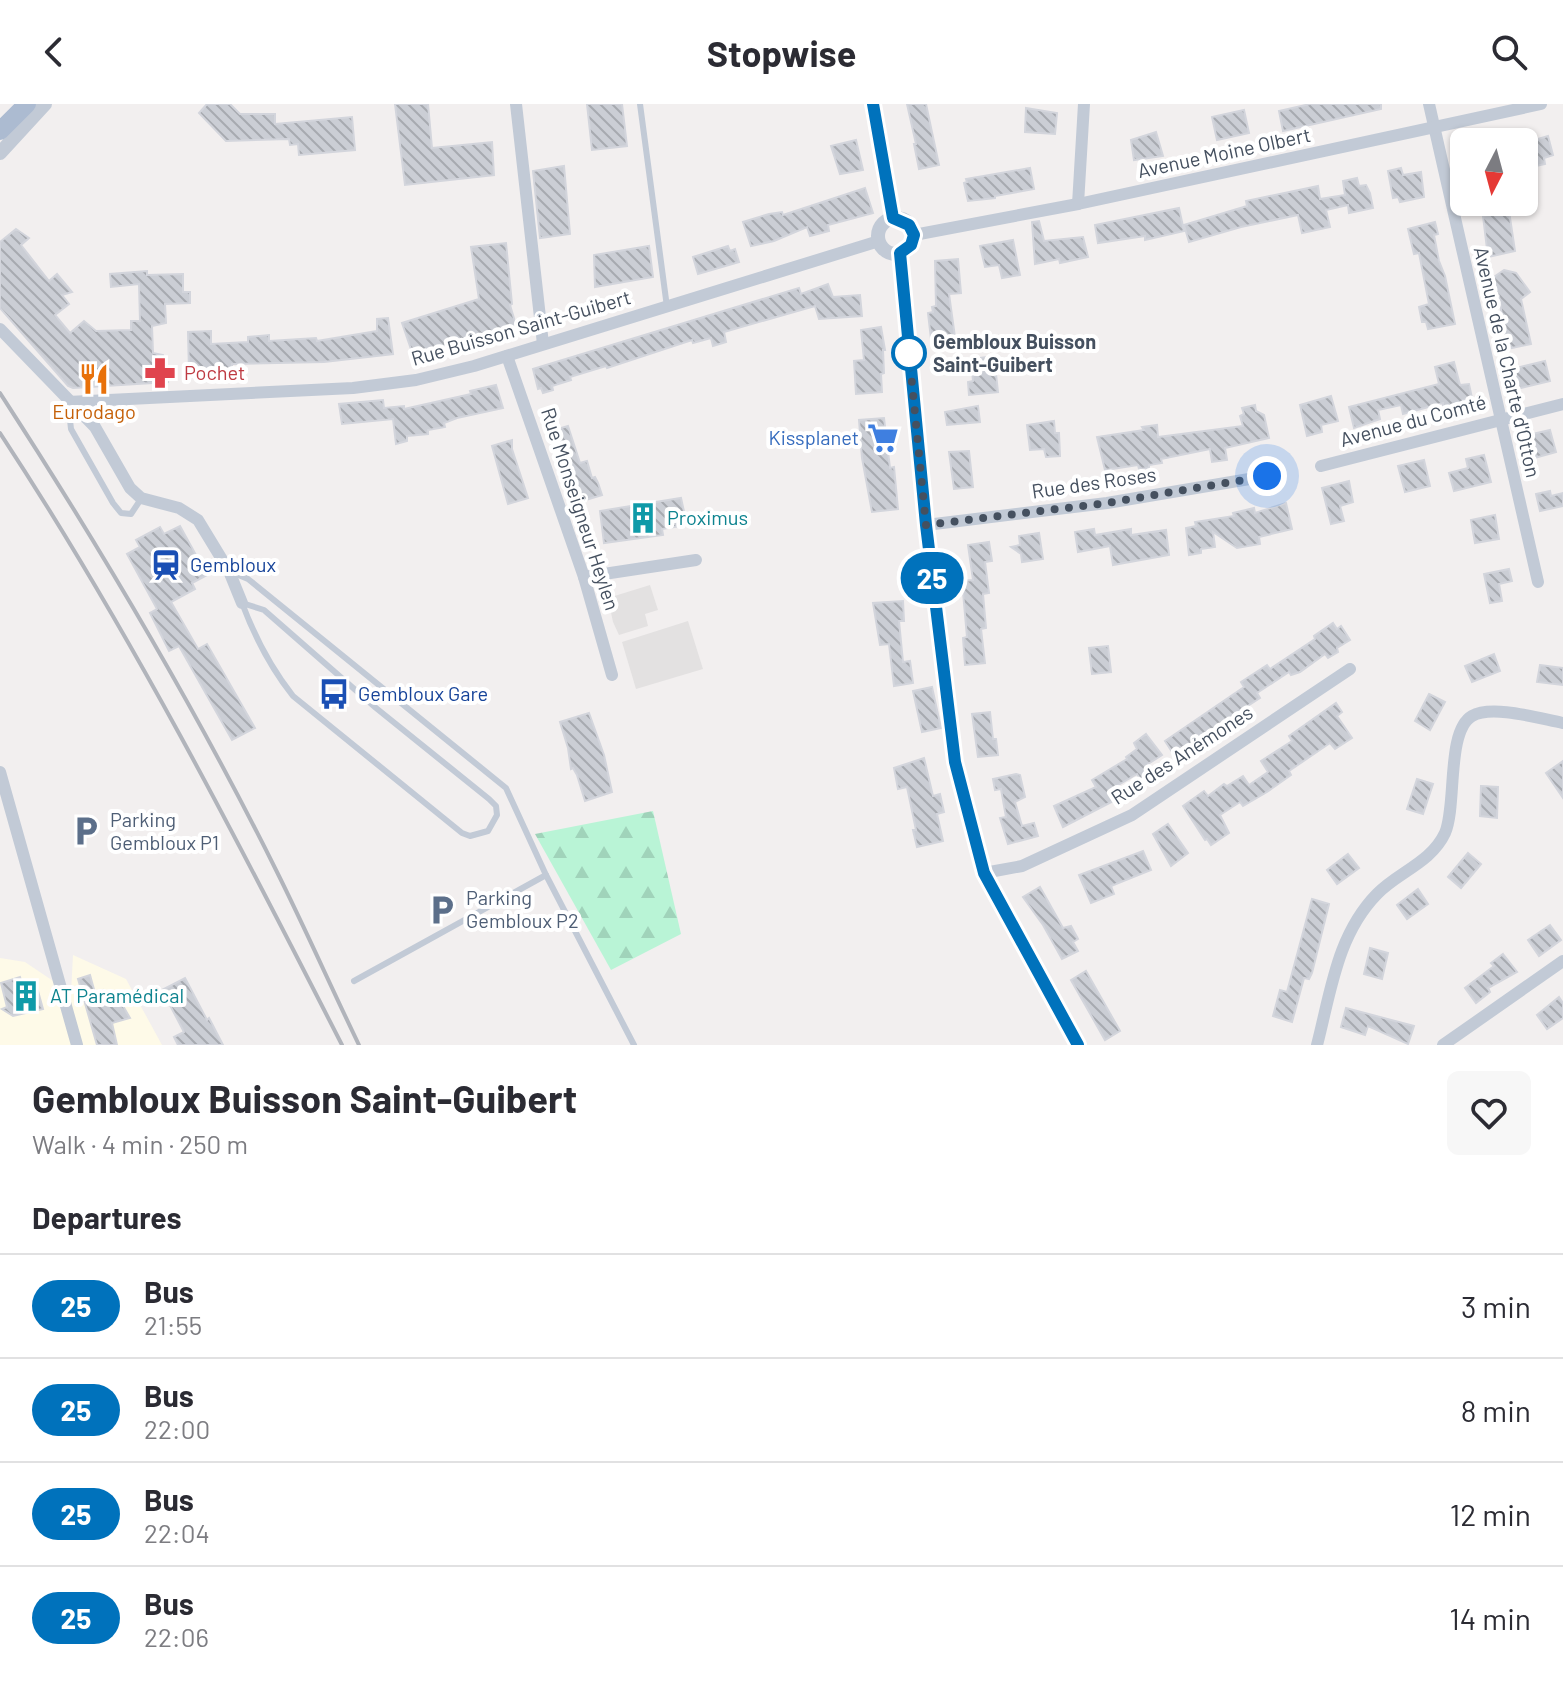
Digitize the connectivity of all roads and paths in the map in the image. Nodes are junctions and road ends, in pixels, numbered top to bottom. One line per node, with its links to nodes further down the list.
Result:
1 (27, 104): 10 (main road)
2 (45, 104): 11 (street)
3 (516, 104): 19 (street)
4 (640, 104): 17 (lane)
5 (873, 104): 13 (street)
6 (1084, 104): 12 (street)
7 (1429, 104): 9 (street, Avenue de la Charte d'Otton)
8 (1541, 104): 9 (street, Avenue Moine Olbert)
9 (1434, 128): 12 (street, Avenue Moine Olbert); 23 (street, Avenue de la Charte d'Otton)
10 (0, 131)
11 (0, 153)
12 (1078, 204): 14 (street, Avenue Moine Olbert)
13 (893, 218): 14 (street); 15 (street)
14 (914, 235): 16 (street)
15 (879, 241): 16 (street); 17 (street, Rue Buisson Saint-Guibert)
16 (900, 253): 27 (street)
17 (667, 307): 19 (street, Rue Buisson Saint-Guibert)
18 (0, 329): 21 (street)
19 (543, 344): 20 (street, Rue Buisson Saint-Guibert)
20 (507, 356): 21 (street, Rue Buisson Saint-Guibert); 30 (street, Rue Monseigneur Heylen)
21 (68, 402): 26 (street); 26 (lane)
22 (1563, 404): 23 (street, Avenue du Comté)
23 (1499, 419): 24 (street, Avenue du Comté); 31 (street, Avenue de la Charte d'Otton)
24 (1321, 466)
25 (1267, 476): 27 (street, Rue des Roses)
26 (141, 498): 29 (street)
27 (926, 525): 37 (street)
28 (696, 560): 30 (street)
29 (229, 571): 32 (street); 38 (lane)
30 (584, 577): 34 (street, Rue Monseigneur Heylen)
31 (1538, 582)
32 (242, 603): 32 (lane)
33 (1350, 669): 37 (street, Rue des Anémones)
34 (612, 675)
35 (1563, 723): 44 (street)
36 (0, 772): 41 (street)
37 (984, 873): 43 (street)
38 (546, 875): 40 (lane); 42 (lane)
39 (1563, 961): 45 (street)
40 (354, 981)
41 (77, 1045)
42 (634, 1045)
43 (1078, 1045)
44 (1317, 1045)
45 (1443, 1045)

